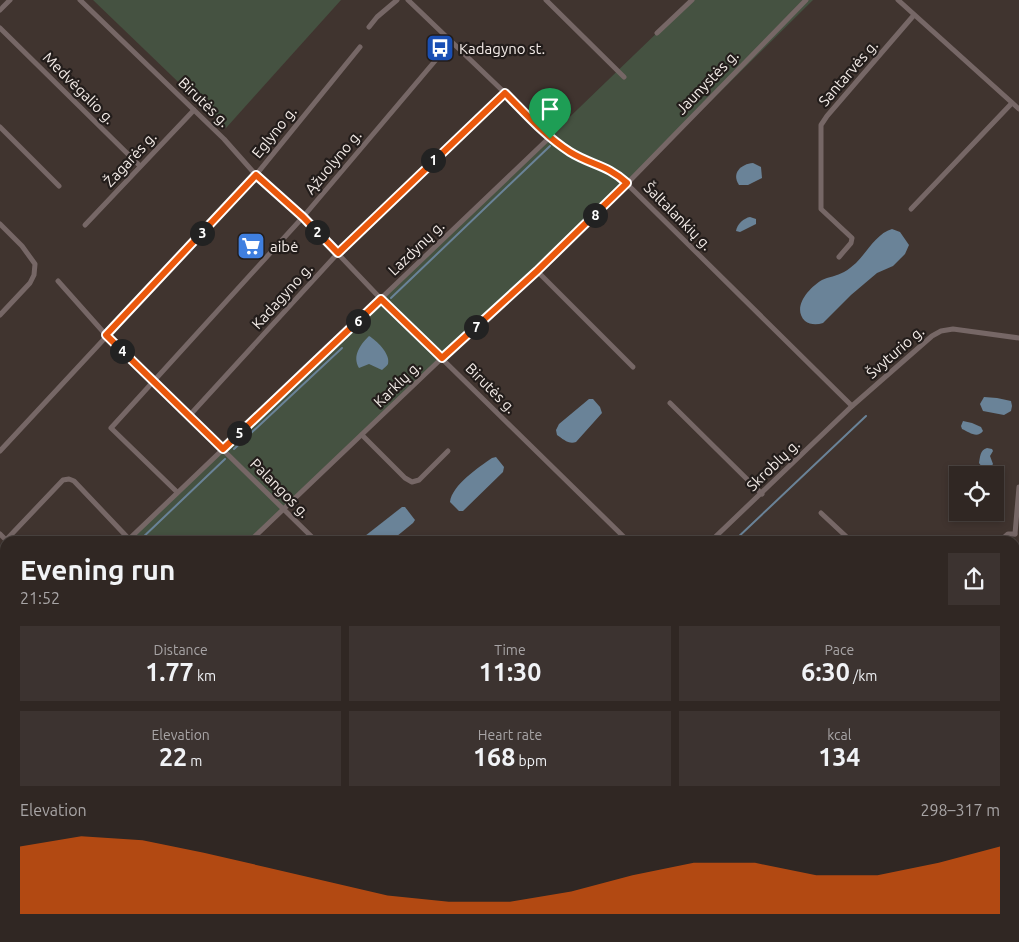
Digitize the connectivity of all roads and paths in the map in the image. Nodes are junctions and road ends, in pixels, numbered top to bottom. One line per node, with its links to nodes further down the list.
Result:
1 (10, 0): 9 (street)
2 (80, 0): 20 (street, Birutės g.)
3 (396, 0): 11 (street)
4 (408, 0): 14 (street, Šaltalankių g.)
5 (546, 0): 16 (street)
6 (692, 0): 13 (street)
7 (806, 0): 25 (street, Jaunystės g.)
8 (898, 0): 10 (street)
9 (0, 10)
10 (914, 15): 18 (street); 32 (street, Santarvės g.)
11 (369, 27)
12 (0, 28): 23 (street, Medvėgalio g.)
13 (657, 33)
14 (451, 42): 17 (street, Šaltalankių g.); 28 (street, Ąžuolyno g.)
15 (360, 46): 24 (street, Eglyno g.)
16 (624, 77)
17 (505, 93): 22 (street, Šaltalankių g.); 31 (street, Kadagyno g.)
18 (1012, 103): 19 (street); 27 (street)
19 (1019, 109)
20 (194, 110): 23 (street, Žagarės g.); 24 (street, Birutės g.)
21 (0, 127): 26 (street)
22 (549, 138): 25 (street, Šaltalankių g.); 35 (street, Lazdynų g.)
23 (140, 166): 30 (street, Žagarės g.)
24 (256, 175): 28 (street, Birutės g.); 37 (street, Eglyno g.)
25 (627, 183): 33 (street, Karklų g.); 43 (street, Šaltalankių g.)
26 (59, 186)
27 (911, 209)
28 (303, 217): 31 (street, Birutės g.); 41 (street, Ąžuolyno g.)
29 (0, 224): 36 (street)
30 (85, 225)
31 (338, 253): 35 (street, Birutės g.); 44 (street, Kadagyno g.)
32 (838, 257)
33 (537, 271): 39 (street, Karklų g.); 40 (street)
34 (58, 281): 37 (street, Palangos g.)
35 (381, 299): 39 (street, Birutės g.); 46 (street, Lazdynų g.)
36 (0, 315)
37 (106, 335): 41 (street, Palangos g.); 47 (street, Eglyno g.)
38 (1019, 338): 43 (street, Švyturio g.)
39 (442, 358): 45 (street, Karklų g.); 59 (street, Birutės g.)
40 (633, 367)
41 (154, 382): 44 (street, Palangos g.); 50 (street, Ąžuolyno g.)
42 (670, 403): 51 (street)
43 (852, 406): 51 (street, Skroblų g.)
44 (189, 416): 46 (street, Palangos g.)
45 (362, 435): 48 (street); 52 (street, Karklų g.)
46 (223, 449): 50 (street, Lazdynų g.); 52 (street, Palangos g.)
47 (0, 451)
48 (448, 451)
49 (1019, 487): 62 (street)
50 (177, 492): 56 (street, Lazdynų g.)
51 (762, 494): 60 (street, Skroblų g.)
52 (284, 509): 57 (street, Karklų g.); 58 (street, Palangos g.)
53 (821, 513): 61 (street)
54 (12, 536): 55 (street)
55 (124, 536)
56 (132, 536)
57 (255, 536)
58 (311, 536)
59 (623, 536)
60 (716, 536)
61 (846, 536)
62 (1017, 536)

